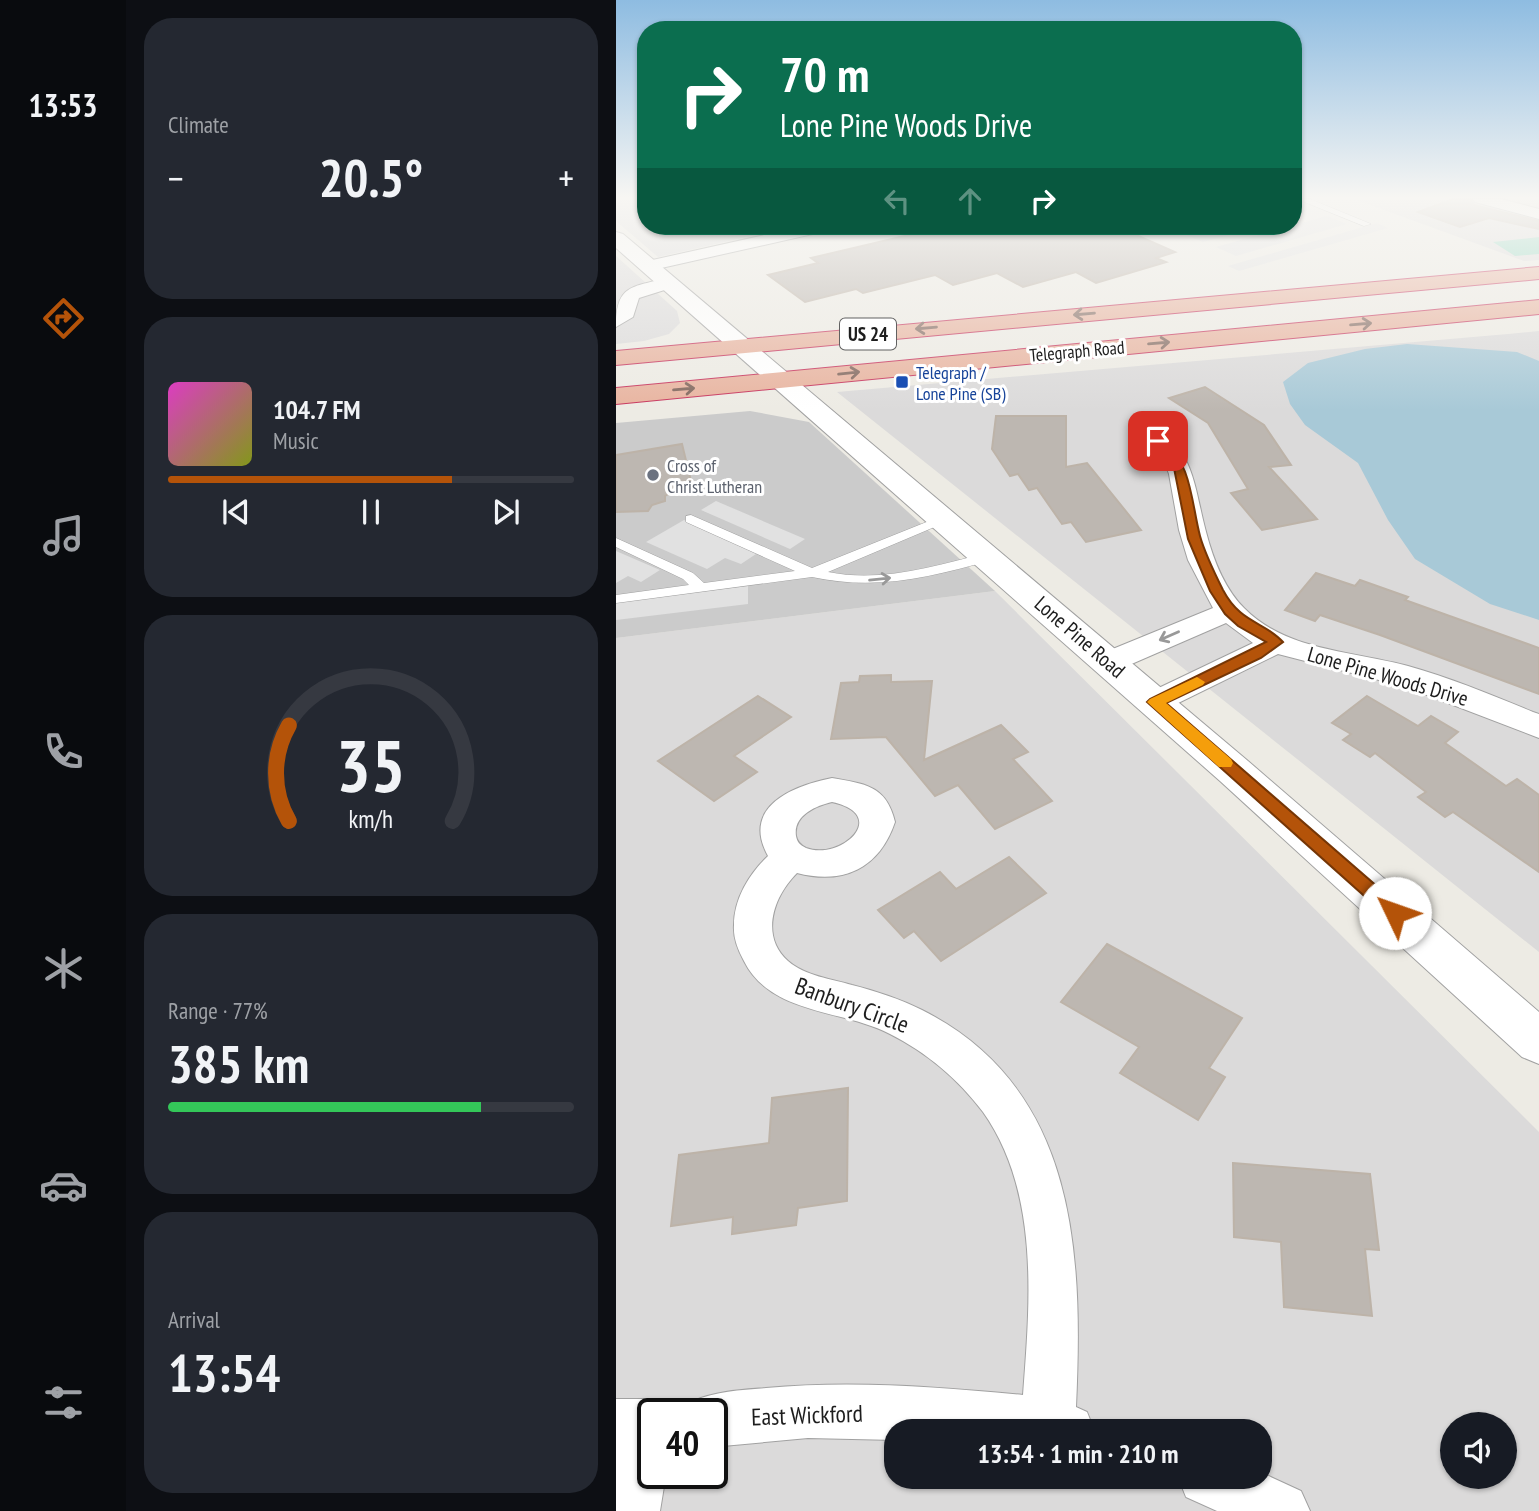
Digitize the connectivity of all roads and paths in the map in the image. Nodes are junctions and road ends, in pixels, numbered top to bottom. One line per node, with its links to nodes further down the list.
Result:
1 (653, 270): 3 (street, Lone Pine Road)
2 (1539, 273): 4 (highway, Telegraph Road / US 24)
3 (668, 283): 8 (street); 10 (street, Lone Pine Road)
4 (1417, 284): 5 (highway, Telegraph Road / US 24); 7 (highway)
5 (1274, 297): 9 (highway); 10 (highway, Telegraph Road / US 24, one-way to 10)
6 (1539, 307): 7 (highway, Telegraph Road / US 24)
7 (1449, 316): 9 (highway, Telegraph Road / US 24, one-way to 7)
8 (616, 321)
9 (1293, 331): 12 (highway, Telegraph Road / US 24, one-way to 9)
10 (741, 346): 11 (highway, Telegraph Road / US 24); 12 (street, Lone Pine Road)
11 (616, 358)
12 (781, 380): 13 (highway, Telegraph Road / US 24, one-way to 12); 16 (street, Lone Pine Road)
13 (616, 396)
14 (1143, 433): 22 (street, Lone Pine Woods Drive)
15 (691, 519): 19 (lane)
16 (944, 520): 18 (street, Lone Pine Road); 19 (lane)
17 (616, 542): 20 (lane)
18 (987, 557): 19 (lane, one-way to 18); 24 (street, Lone Pine Road)
19 (812, 573): 20 (lane)
20 (700, 587): 21 (lane)
21 (616, 598)
22 (1230, 611): 23 (street, Lone Pine Woods Drive); 24 (street, one-way to 24)
23 (1276, 642): 25 (street); 26 (street, Lone Pine Woods Drive)
24 (1109, 662): 25 (street, Lone Pine Road)
25 (1155, 702): 28 (street, Lone Pine Road)
26 (1539, 727)
27 (791, 857): 31 (street, Banbury Circle)
28 (1539, 1042)
29 (728, 1418): 30 (street, East Wickford)
30 (988, 1419)
31 (1059, 1419)
32 (637, 1447): 34 (street)
33 (1232, 1489): 35 (street)
34 (631, 1511)
35 (1281, 1511)

